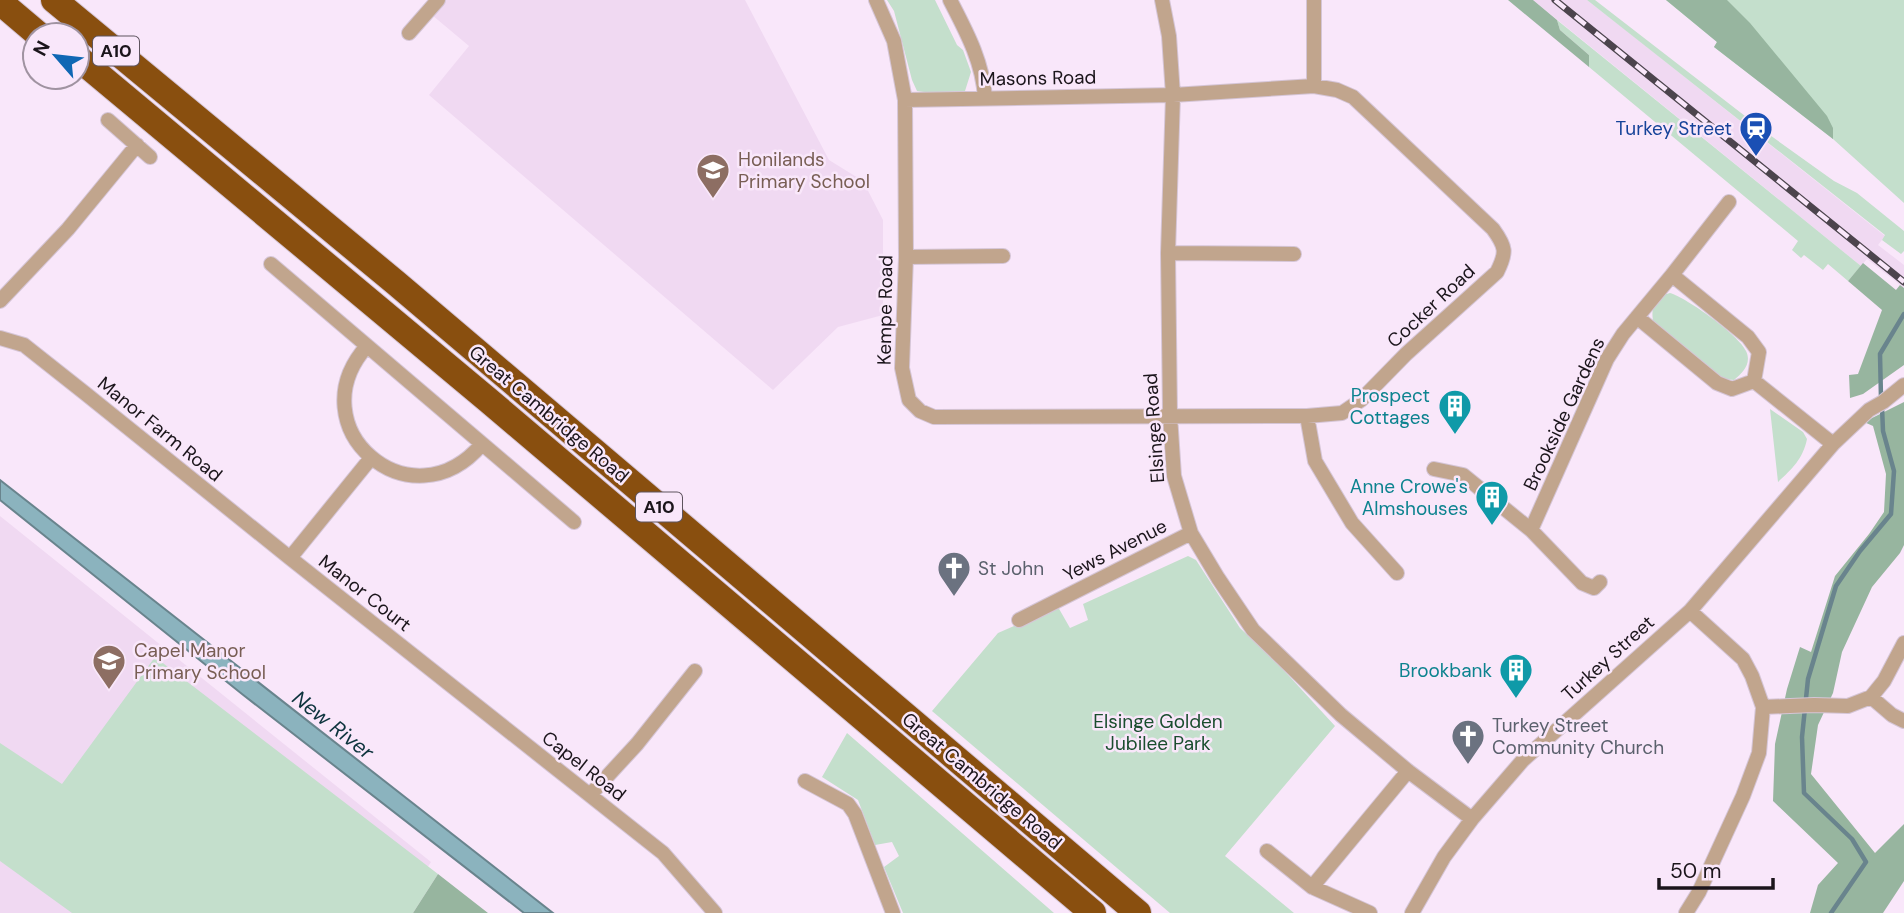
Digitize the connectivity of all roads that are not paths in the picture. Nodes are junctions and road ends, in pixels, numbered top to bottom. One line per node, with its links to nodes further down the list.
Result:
1 (24, 0): 10 (highway)
2 (54, 0): 62 (highway, Great Cambridge Road / A10)
3 (438, 0): 11 (street)
4 (876, 0): 16 (street, Kempe Road)
5 (950, 0): 15 (street)
6 (1161, 0): 14 (street, Elsinge Road)
7 (1314, 0): 13 (street)
8 (0, 2): 9 (highway)
9 (22, 21)
10 (48, 21)
11 (409, 33)
12 (91, 69): 61 (highway, Great Cambridge Road / A10)
13 (1314, 86): 14 (street, Cocker Road); 34 (street, Cocker Road)
14 (1173, 95): 15 (street, Masons Road); 21 (street, Elsinge Road)
15 (985, 98): 16 (street, Masons Road)
16 (905, 100): 24 (street, Kempe Road)
17 (108, 120): 18 (street)
18 (137, 145): 19 (street); 27 (street)
19 (150, 157)
20 (1729, 202): 26 (street, Brookside Gardens)
21 (1168, 253): 22 (street); 33 (street, Elsinge Road)
22 (1294, 254)
23 (1003, 256): 24 (street)
24 (906, 257): 33 (street, Kempe Road)
25 (271, 264): 30 (street)
26 (1672, 275): 28 (street, Brookside Gardens); 31 (street)
27 (0, 301)
28 (1637, 317): 31 (street); 40 (street, Brookside Gardens)
29 (0, 338): 42 (street, Manor Farm Road)
30 (367, 346): 35 (street); 37 (street)
31 (1754, 381): 36 (street)
32 (1903, 387): 36 (street, Turkey Street)
33 (1170, 415): 34 (street, Cocker Road); 41 (street, Elsinge Road)
34 (1307, 415): 43 (street)
35 (482, 444): 37 (street); 39 (street)
36 (1833, 444): 45 (street, Turkey Street)
37 (371, 458): 42 (street, Manor Court)
38 (1434, 469): 40 (street)
39 (574, 522)
40 (1531, 530): 44 (street)
41 (1191, 534): 46 (street, Yews Avenue); 53 (street, Elsinge Road)
42 (290, 558): 48 (street, Manor Court)
43 (1397, 573)
44 (1600, 582)
45 (1690, 611): 51 (street); 56 (street, Turkey Street)
46 (1019, 620)
47 (1904, 643): 50 (street)
48 (419, 660): 55 (street, Capel Road)
49 (695, 671): 55 (street)
50 (1871, 697): 51 (street); 52 (street)
51 (1763, 707): 65 (street)
52 (1904, 721)
53 (1408, 771): 56 (street, Elsinge Road); 58 (street)
54 (805, 782): 60 (street)
55 (590, 796): 59 (street, Capel Road)
56 (1472, 818): 64 (street, Turkey Street)
57 (1267, 850): 58 (street)
58 (1312, 887): 63 (street)
59 (715, 913)
60 (893, 913)
61 (1093, 913)
62 (1138, 913)
63 (1370, 913)
64 (1412, 913)
65 (1686, 913)

